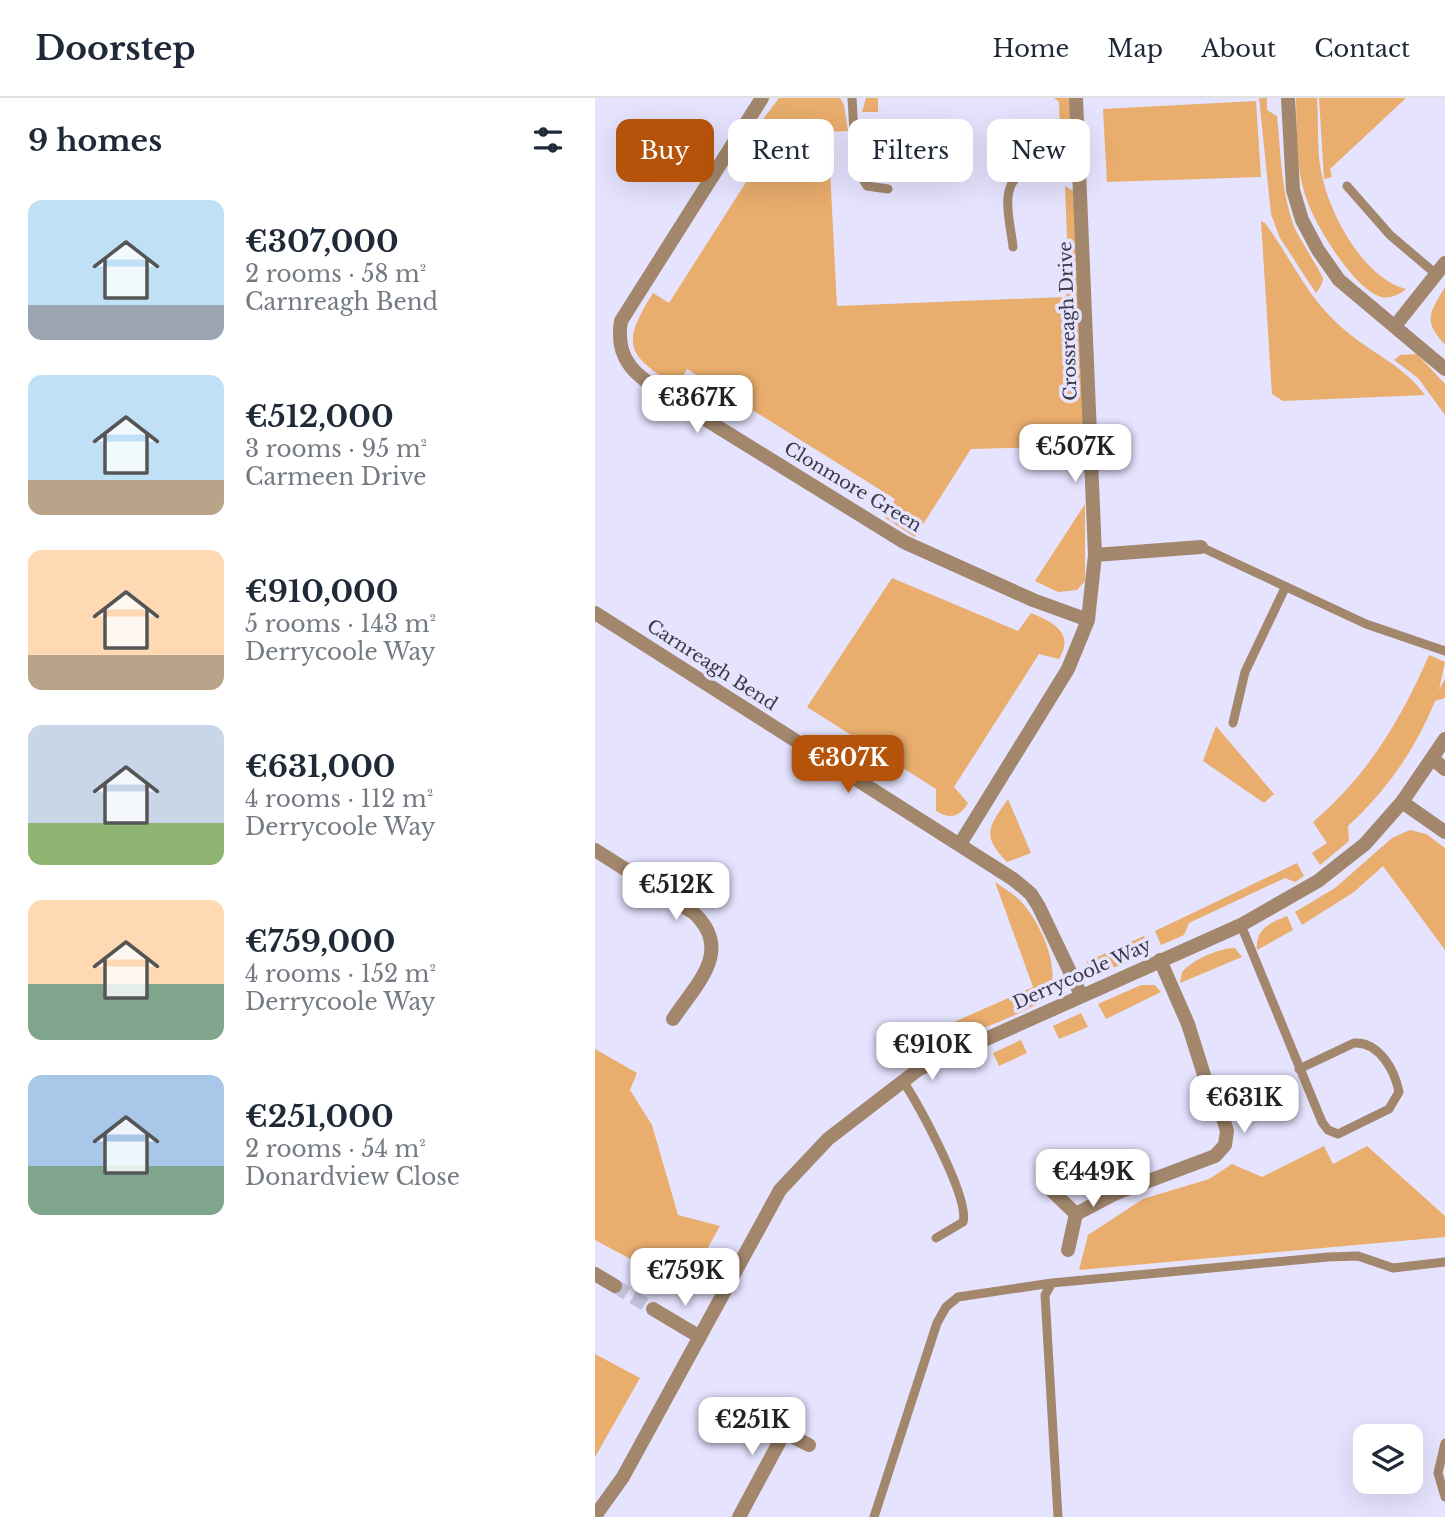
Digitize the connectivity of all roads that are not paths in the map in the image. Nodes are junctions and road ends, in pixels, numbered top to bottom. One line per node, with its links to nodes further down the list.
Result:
1 (762, 98): 18 (street, Clonmore Green)
2 (852, 98): 9 (lane)
3 (1076, 98): 5 (street, Crossreagh Drive)
4 (1288, 98): 12 (street)
5 (1077, 119)
6 (1011, 182): 10 (lane)
7 (1081, 182): 15 (street, Crossreagh Drive)
8 (1347, 186): 11 (lane)
9 (888, 189)
10 (1013, 247)
11 (1440, 269): 12 (street)
12 (1395, 326): 13 (street)
13 (1445, 369)
14 (1201, 547): 15 (street); 16 (lane)
15 (1095, 555): 18 (street, Crossreagh Drive)
16 (1285, 588): 19 (lane); 20 (lane)
17 (597, 620): 26 (street, Carnreagh Bend)
18 (1088, 620): 26 (street, Crossreagh Drive)
19 (1445, 651)
20 (1233, 723)
21 (1445, 739): 22 (street, Derrycoole Way)
22 (1433, 759): 23 (street); 24 (street, Derrycoole Way)
23 (1445, 769)
24 (1402, 802): 25 (street); 28 (street, Derrycoole Way)
25 (1445, 831)
26 (960, 844): 30 (street, Carnreagh Bend)
27 (595, 850): 31 (street)
28 (1241, 925): 29 (street, Derrycoole Way); 32 (lane)
29 (1160, 960): 30 (street, Derrycoole Way); 35 (street)
30 (1081, 995): 33 (street, Derrycoole Way)
31 (673, 1019)
32 (1299, 1069): 32 (lane)
33 (903, 1081): 36 (lane); 43 (street, Derrycoole Way)
34 (1049, 1188): 35 (street)
35 (1076, 1214): 37 (street)
36 (936, 1238)
37 (1068, 1250)
38 (1445, 1262): 40 (lane)
39 (595, 1274): 41 (street)
40 (1052, 1283): 51 (lane); 52 (lane)
41 (615, 1286)
42 (653, 1309): 43 (street)
43 (700, 1336): 49 (street, Derrycoole Way)
44 (796, 1413): 45 (street)
45 (785, 1433): 47 (street); 50 (street)
46 (1445, 1443): 48 (lane)
47 (809, 1445)
48 (1445, 1497)
49 (595, 1516)
50 (739, 1517)
51 (874, 1517)
52 (1058, 1517)

